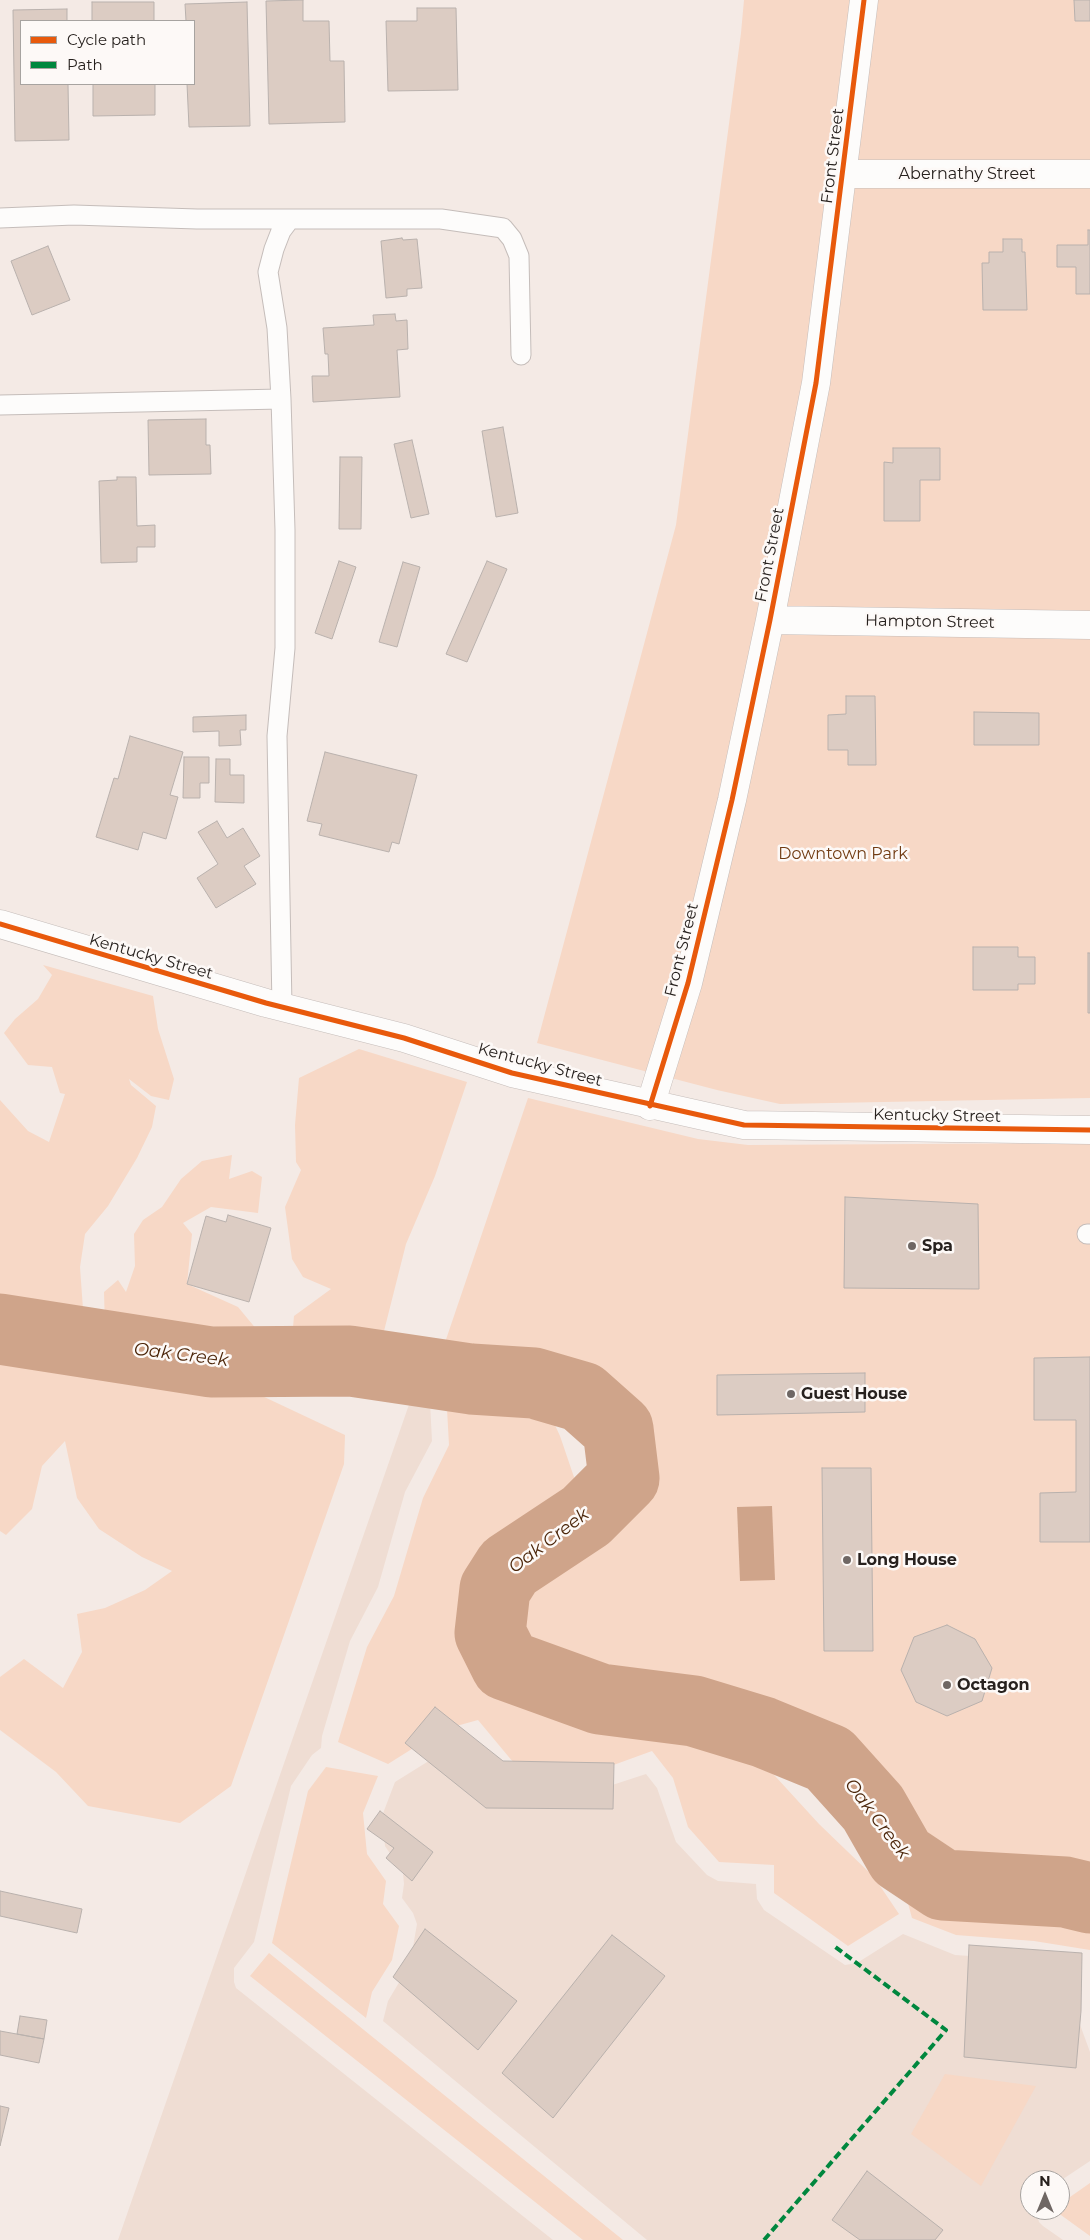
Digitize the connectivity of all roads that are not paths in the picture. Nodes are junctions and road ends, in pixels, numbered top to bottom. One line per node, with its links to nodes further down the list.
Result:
1 (864, 0): 2 (street, Front Street)
2 (844, 174): 3 (street, Abernathy Street); 9 (street, Front Street)
3 (1090, 174)
4 (0, 218): 5 (lane)
5 (290, 219): 6 (lane); 7 (lane)
6 (521, 355)
7 (281, 399): 8 (lane); 12 (lane)
8 (0, 405)
9 (770, 620): 10 (street, Hampton Street); 13 (street, Front Street)
10 (1090, 625)
11 (0, 924): 12 (street, Kentucky Street)
12 (282, 1007): 13 (street, Kentucky Street)
13 (650, 1106): 14 (street, Kentucky Street)
14 (1090, 1130)

